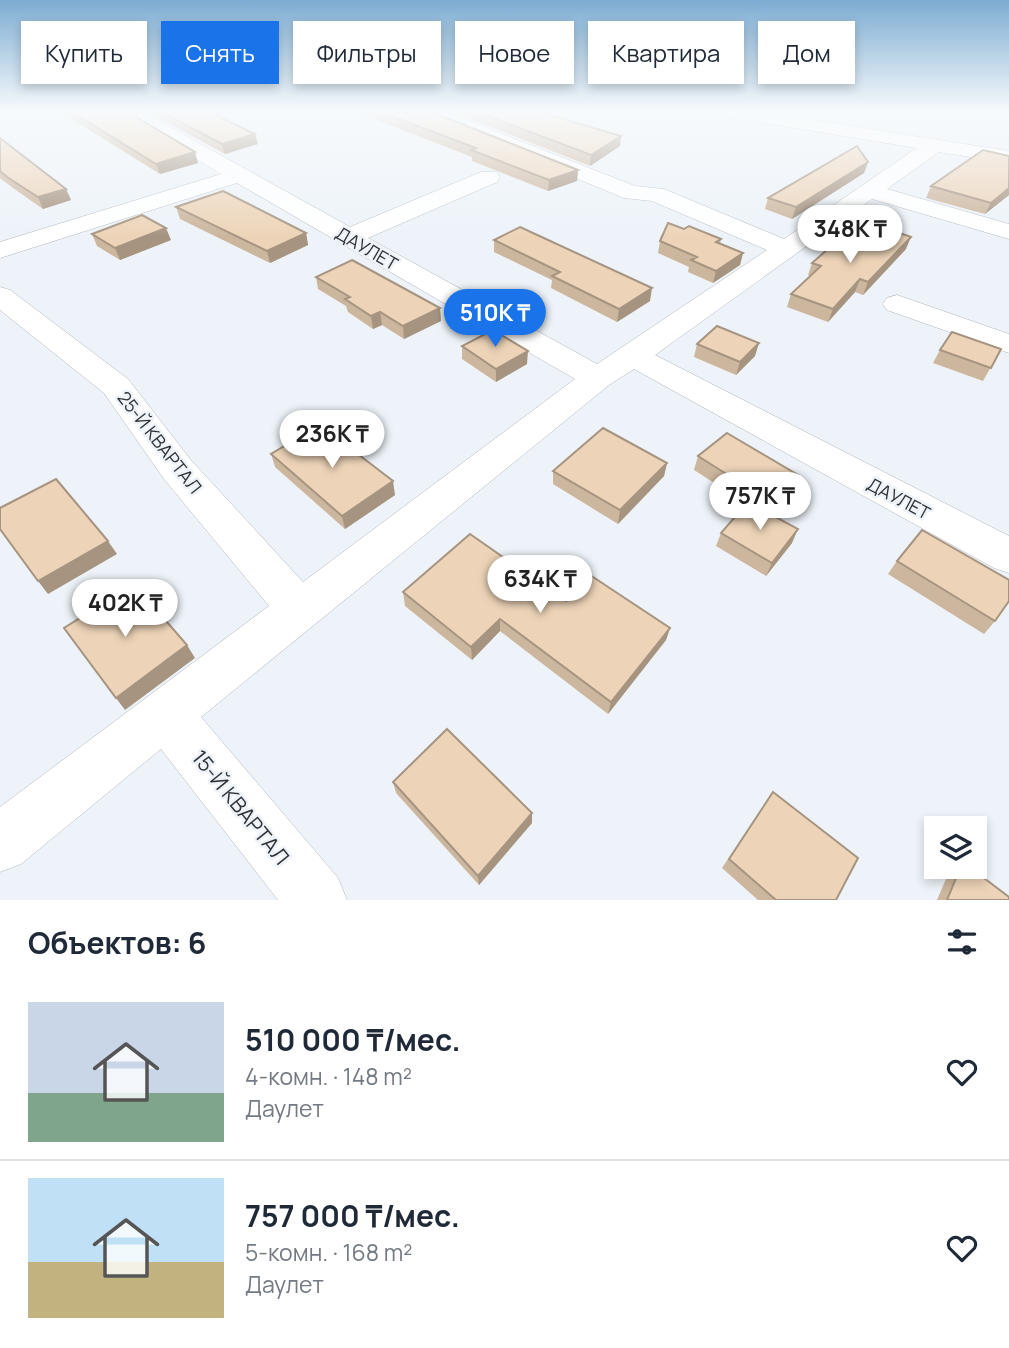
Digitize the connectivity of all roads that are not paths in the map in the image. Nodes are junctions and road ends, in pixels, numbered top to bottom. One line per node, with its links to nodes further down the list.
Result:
1 (201, 153): 6 (street, ДАУЛЕТ)
2 (533, 153): 12 (street)
3 (923, 153): 8 (street)
4 (984, 153): 5 (street)
5 (1009, 157)
6 (239, 175): 10 (street, ДАУЛЕТ); 11 (street)
7 (489, 177): 10 (street)
8 (869, 191): 9 (street); 12 (street)
9 (1009, 232)
10 (348, 237): 16 (street, ДАУЛЕТ)
11 (4, 243)
12 (786, 249): 16 (street)
13 (0, 296): 18 (street, 25-Й КВАРТАЛ)
14 (897, 304): 15 (street)
15 (1009, 345)
16 (615, 367): 17 (street, ДАУЛЕТ); 18 (street)
17 (1009, 556)
18 (300, 610): 19 (street)
19 (165, 714): 20 (street); 21 (street, 15-Й КВАРТАЛ)
20 (0, 842)
21 (316, 900)

